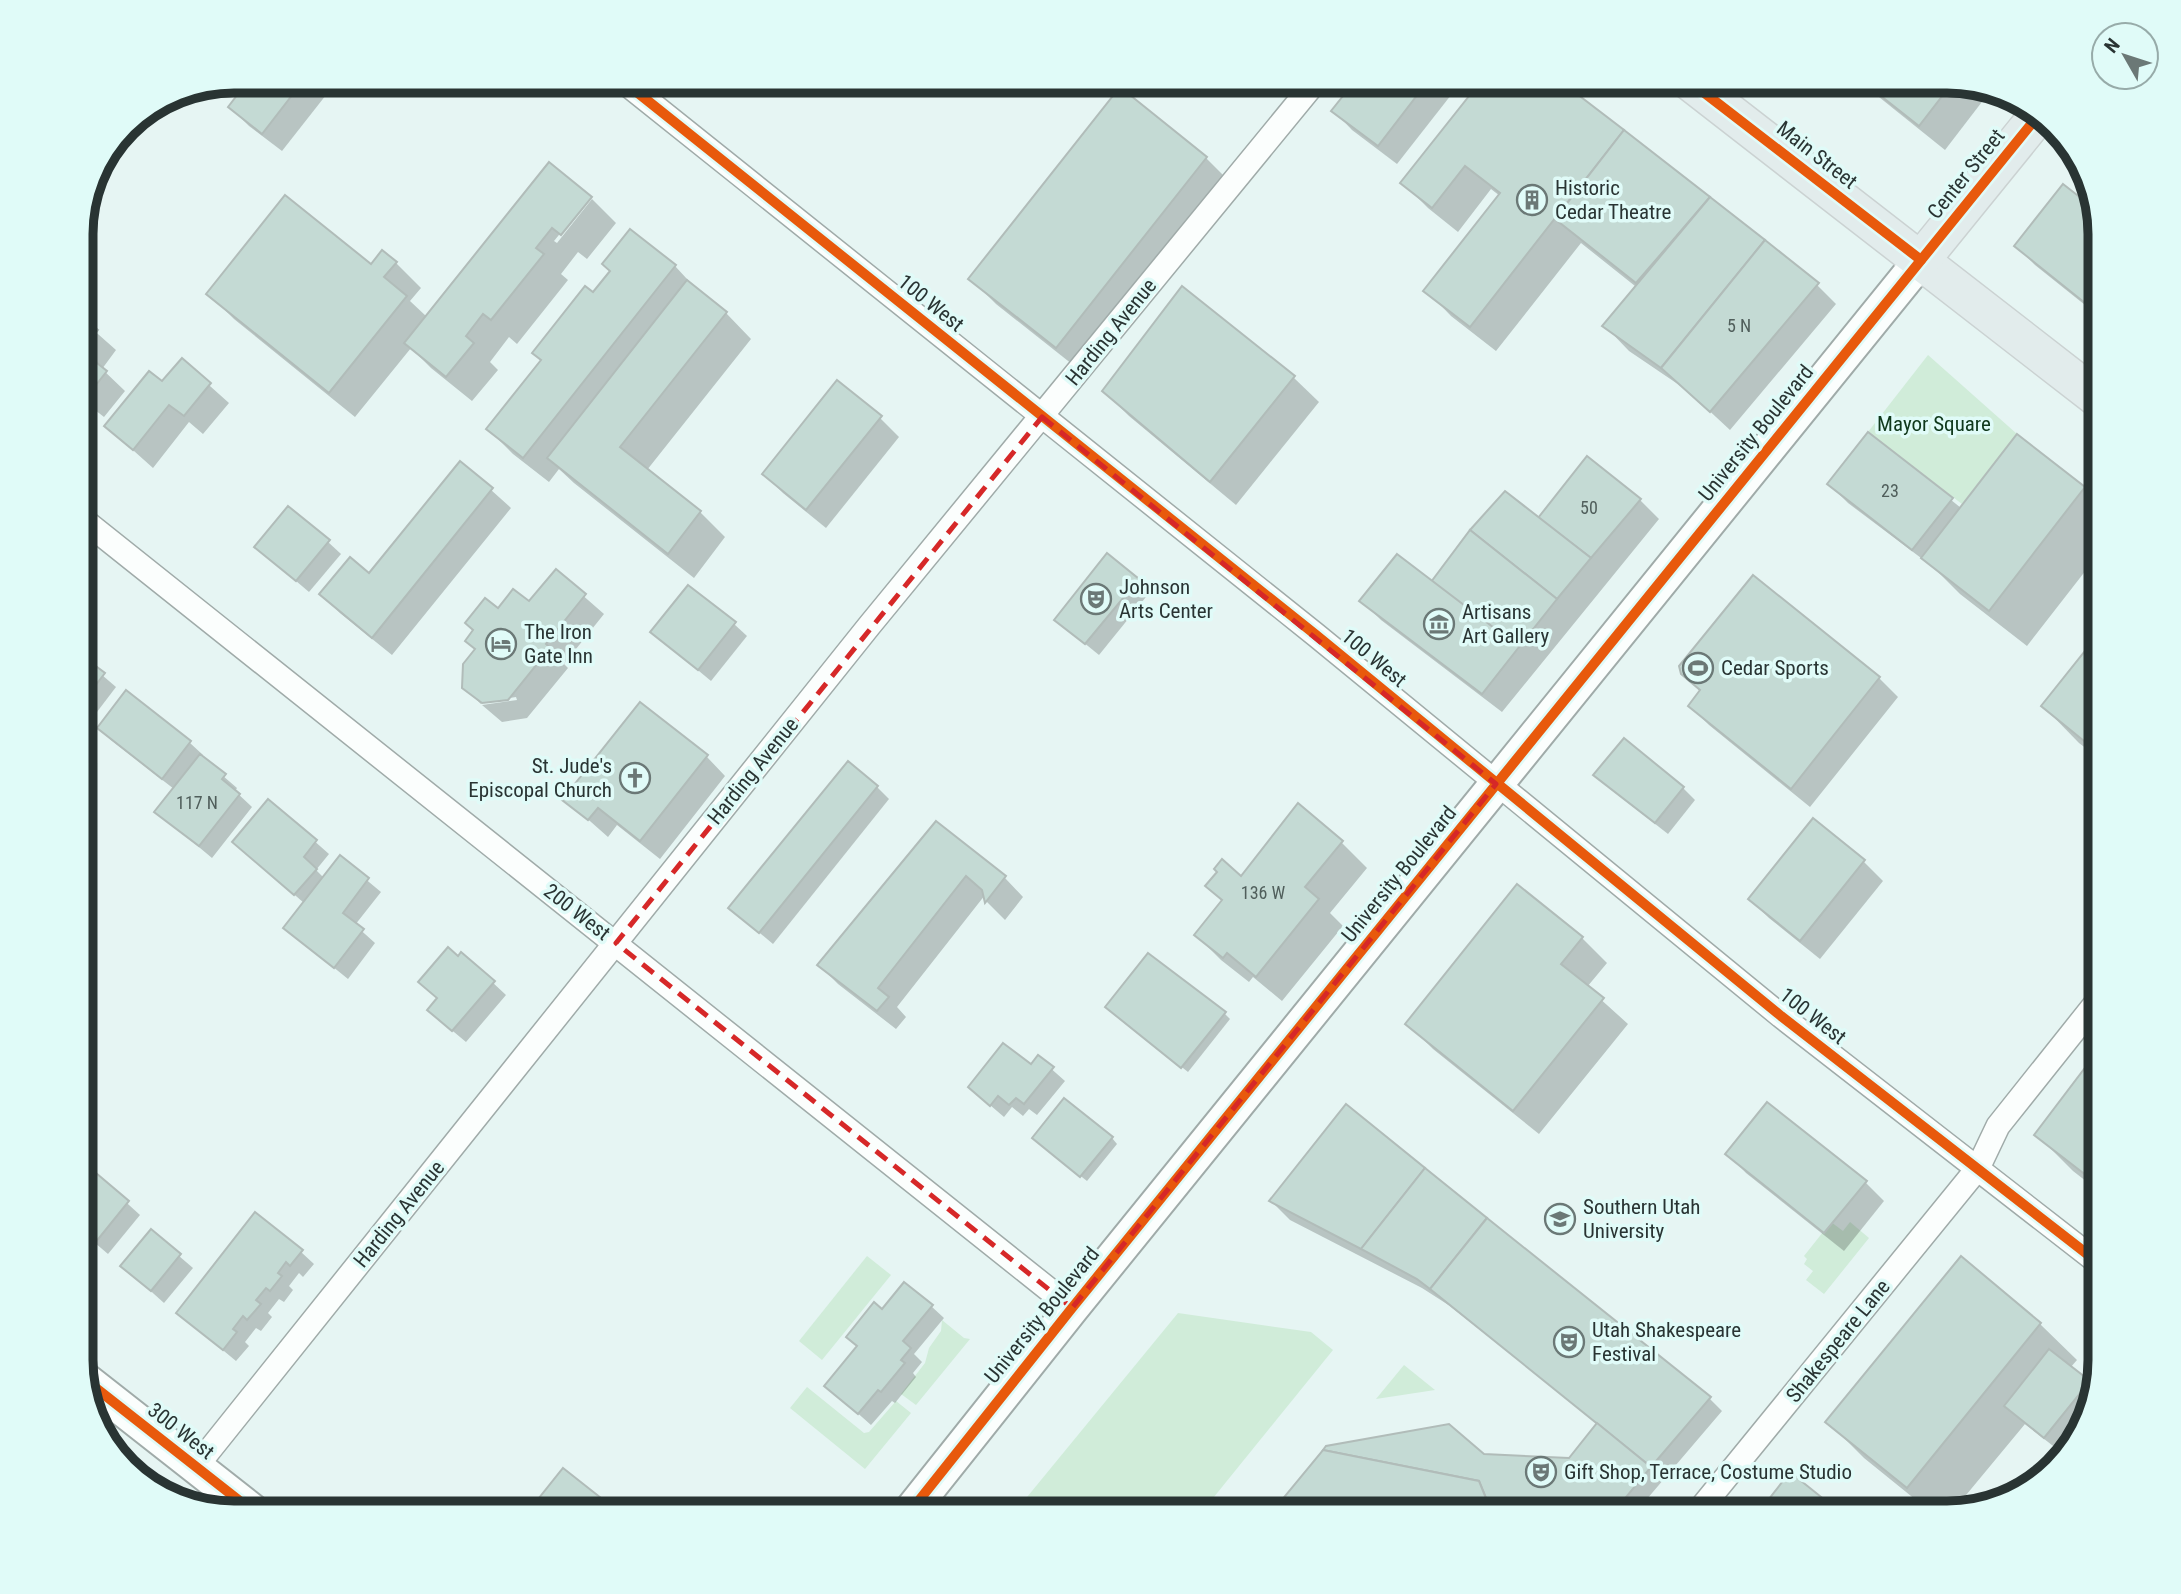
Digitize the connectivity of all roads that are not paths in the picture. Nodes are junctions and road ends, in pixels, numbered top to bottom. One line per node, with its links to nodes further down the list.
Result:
1 (639, 93): 7 (street, 100 West)
2 (1305, 93): 7 (street, Harding Avenue)
3 (1706, 93): 5 (main road, Main Street)
4 (2033, 122): 5 (main road, Center Street)
5 (1921, 260): 6 (main road, Main Street); 9 (main road, University Boulevard)
6 (2088, 390)
7 (1042, 417): 9 (street, 100 West); 10 (street, Harding Avenue)
8 (93, 529): 10 (street, 200 West)
9 (1496, 784): 12 (street, 100 West); 14 (main road, University Boulevard)
10 (616, 943): 14 (street, 200 West); 16 (street, Harding Avenue)
11 (2088, 1014): 12 (street, Shakespeare Lane)
12 (1978, 1168): 13 (street, 100 West); 19 (street, Shakespeare Lane)
13 (2088, 1254)
14 (1072, 1307): 18 (main road, University Boulevard)
15 (95, 1387): 16 (main road, 300 West)
16 (197, 1467): 17 (main road, 300 West)
17 (238, 1501)
18 (919, 1501)
19 (1708, 1501)

